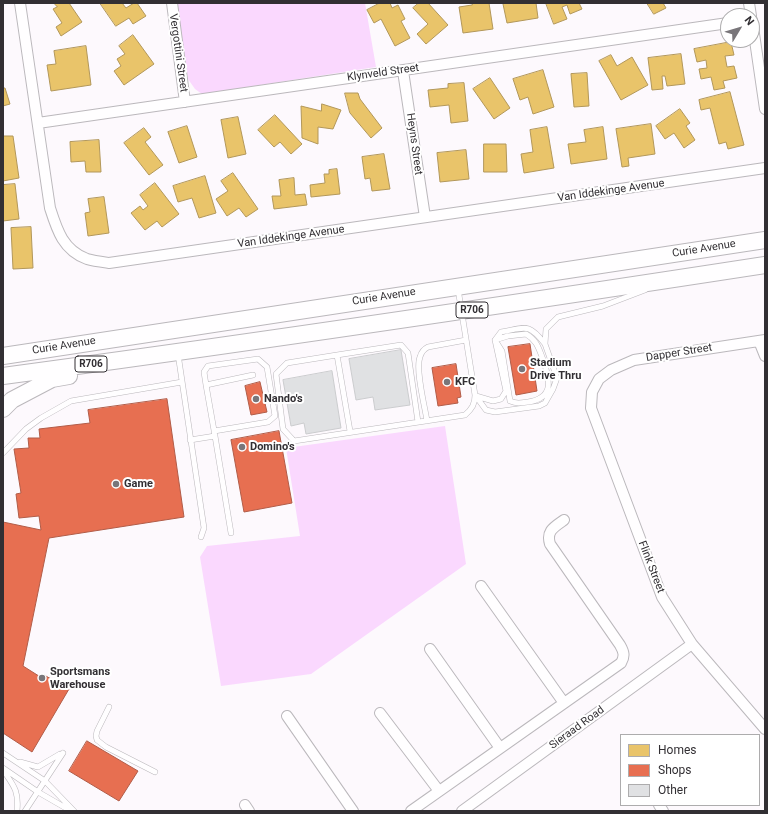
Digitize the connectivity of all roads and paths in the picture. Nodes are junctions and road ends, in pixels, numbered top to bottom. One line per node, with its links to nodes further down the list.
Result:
1 (20, 3): 8 (street, Van Iddekinge Avenue)
2 (172, 3): 6 (street, Vergottini Street)
3 (720, 24): 5 (street, Klynveld Street)
4 (756, 48): 7 (street)
5 (403, 71): 6 (street, Klynveld Street); 10 (street, Heyns Street)
6 (185, 102): 8 (street, Klynveld Street)
7 (765, 109)
8 (38, 124): 10 (street, Van Iddekinge Avenue)
9 (765, 168): 10 (street, Van Iddekinge Avenue)
10 (424, 218)
11 (765, 240): 14 (main road, Curie Avenue / R706)
12 (765, 265): 13 (main road, Curie Avenue / R706)
13 (674, 279): 15 (main road, Curie Avenue / R706); 19 (lane)
14 (458, 286): 15 (lane); 21 (main road, Curie Avenue / R706)
15 (462, 312): 16 (lane); 22 (main road, Curie Avenue / R706)
16 (466, 340): 32 (lane); 35 (lane)
17 (495, 340): 17 (lane); 19 (lane); 31 (lane)
18 (762, 341): 25 (street); 28 (street, Dapper Street)
19 (544, 344): 34 (lane)
20 (3, 350): 21 (main road)
21 (23, 352): 24 (main road, Curie Avenue / R706)
22 (178, 352): 27 (main road, Curie Avenue / R706); 29 (lane); 33 (main road)
23 (337, 355): 36 (lane); 37 (lane); 37 (lane)
24 (3, 356)
25 (765, 356)
26 (253, 375): 30 (lane)
27 (3, 376)
28 (599, 379): 45 (street, Flink Street)
29 (182, 382): 39 (lane); 40 (lane)
30 (206, 384): 38 (lane); 38 (lane)
31 (506, 391): 32 (lane); 34 (lane)
32 (475, 395): 34 (lane); 35 (lane)
33 (3, 409)
34 (515, 409)
35 (427, 421): 36 (lane)
36 (418, 422): 37 (lane)
37 (350, 432)
38 (214, 433): 39 (lane); 42 (lane)
39 (190, 440): 43 (lane)
40 (3, 453)
41 (564, 520): 47 (street)
42 (230, 533)
43 (201, 537)
44 (481, 586): 47 (street)
45 (692, 644): 51 (street, Flink Street); 66 (street, Sieraad Road)
46 (430, 649): 52 (street)
47 (564, 703): 52 (street)
48 (109, 706): 56 (lane)
49 (380, 713): 58 (street)
50 (287, 716): 64 (street)
51 (765, 729)
52 (500, 748): 58 (street)
53 (3, 753): 54 (lane)
54 (8, 757): 57 (lane); 57 (lane)
55 (3, 769): 59 (lane); 60 (lane)
56 (155, 772)
57 (45, 781): 59 (lane); 63 (lane)
58 (439, 791): 65 (street)
59 (38, 792): 61 (lane); 62 (lane)
60 (17, 811)
61 (25, 811)
62 (70, 811)
63 (74, 811)
64 (353, 811)
65 (411, 811)
66 (462, 811)

